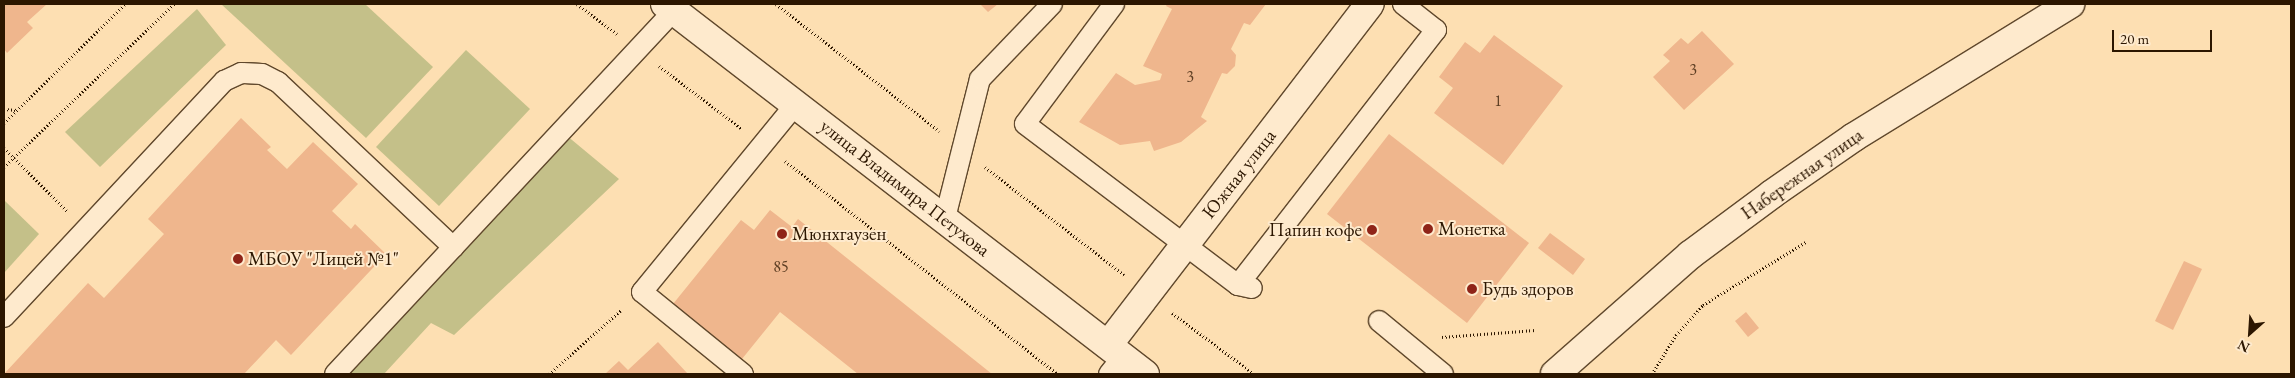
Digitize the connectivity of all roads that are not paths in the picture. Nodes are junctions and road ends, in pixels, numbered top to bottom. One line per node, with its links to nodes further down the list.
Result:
1 (1052, 4): 8 (lane)
2 (1114, 4): 9 (lane)
3 (1370, 4): 9 (street, Южная улица)
4 (1403, 4): 9 (lane)
5 (2070, 4): 18 (street, Набережная улица)
6 (669, 7): 7 (street, улица Владимира Петухова); 10 (lane)
7 (796, 104): 8 (street, улица Владимира Петухова); 15 (lane)
8 (945, 218): 13 (street, улица Владимира Петухова)
9 (1184, 244): 13 (street, Южная улица)
10 (453, 247): 11 (lane); 14 (lane)
11 (4, 317)
12 (1379, 321): 17 (lane)
13 (1114, 359): 16 (street, улица Владимира Петухова)
14 (335, 374)
15 (742, 374)
16 (1145, 374)
17 (1443, 374)
18 (1556, 374)

